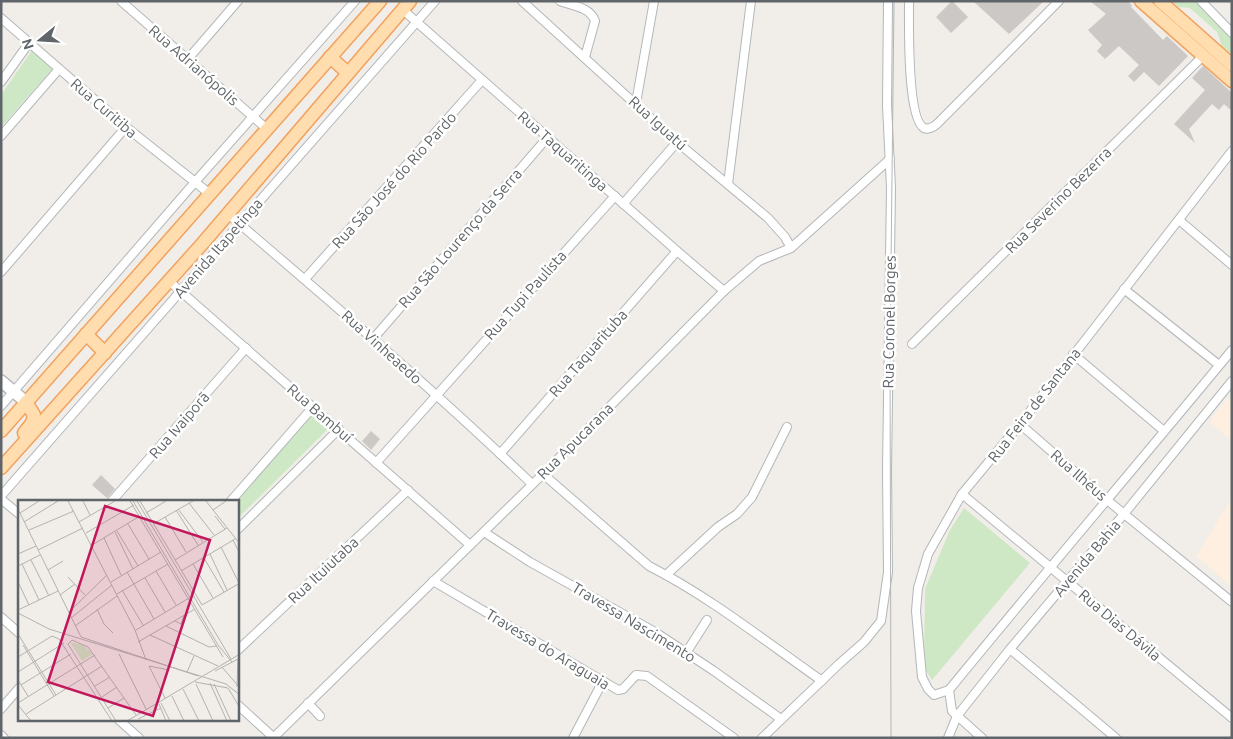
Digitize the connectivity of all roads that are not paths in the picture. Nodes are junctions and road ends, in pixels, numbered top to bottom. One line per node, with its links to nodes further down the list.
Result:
1 (238, 1): 28 (street)
2 (355, 1): 36 (street)
3 (380, 1): 21 (main road)
4 (435, 1): 20 (street, Avenida Itapetinga)
5 (522, 1): 18 (street, Rua Iguatú)
6 (537, 1): 18 (street)
7 (560, 1): 27 (street)
8 (654, 1): 35 (street)
9 (752, 1): 45 (street)
10 (888, 1): 43 (street, Rua Coronel Borges)
11 (909, 1): 12 (street)
12 (1059, 1)
13 (1142, 1): 25 (main road)
14 (1160, 1): 29 (main road)
15 (1201, 1): 22 (street)
16 (123, 2): 28 (street, Rua Adrianópolis)
17 (407, 5): 20 (street, Rua Taquaritinga); 23 (main road, Avenida Itapetinga)
18 (530, 9): 27 (street, Rua Iguatú)
19 (1, 18): 24 (street, Rua Curitiba)
20 (417, 22): 32 (street, Rua Taquaritinga); 51 (street, Avenida Itapetinga)
21 (358, 26): 23 (main road); 26 (main road)
22 (1232, 33)
23 (376, 41): 31 (main road, Avenida Itapetinga)
24 (29, 43): 30 (street, Rua Curitiba); 34 (street)
25 (1203, 56): 33 (main road); 63 (street, Rua Severino Bezerra)
26 (330, 57): 31 (main road); 38 (main road)
27 (585, 57): 35 (street, Rua Iguatú)
28 (187, 60): 36 (street, Rua Adrianópolis)
29 (1232, 65)
30 (59, 69): 37 (street, Rua Curitiba); 39 (street)
31 (348, 73): 49 (main road, Avenida Itapetinga)
32 (482, 80): 40 (street, Rua Taquaritinga); 56 (street, Rua São José do Rio Pardo)
33 (1232, 81)
34 (1, 82)
35 (636, 103): 41 (street, Rua Iguatú)
36 (254, 116): 38 (street, Rua Adrianópolis); 44 (street)
37 (126, 127): 44 (street, Rua Curitiba); 55 (street)
38 (267, 129): 46 (main road)
39 (1, 136)
40 (547, 138): 47 (street, Rua Taquaritinga); 62 (street, Rua São Lourenço da Serra)
41 (677, 142): 45 (street, Rua Iguatú); 48 (street)
42 (1232, 151): 50 (street, Rua Feira de Santana)
43 (890, 160): 52 (street, Rua Apucarana); 110 (street, Rua Coronel Borges)
44 (194, 182): 46 (street, Rua Curitiba); 71 (street)
45 (728, 184): 52 (street, Rua Iguatú)
46 (210, 194): 61 (main road)
47 (615, 196): 48 (street, Rua Taquaritinga); 72 (street, Rua Tupi Paulista)
48 (623, 204): 53 (street, Rua Taquaritinga)
49 (228, 214): 51 (street, Rua Vinheaedo); 57 (main road, Avenida Itapetinga)
50 (1179, 220): 54 (street); 58 (street, Rua Feira de Santana)
51 (240, 224): 56 (street, Rua Vinheaedo); 59 (street, Avenida Itapetinga)
52 (791, 248): 60 (street, Rua Apucarana)
53 (677, 251): 60 (street, Rua Taquaritinga); 81 (street, Rua Taquarituba)
54 (1232, 265)
55 (1, 272)
56 (305, 279): 62 (street, Rua Vinheaedo)
57 (169, 281): 59 (street, Rua Bambuí); 66 (main road, Avenida Itapetinga)
58 (1124, 289): 67 (street, Rua Feira de Santana); 68 (street)
59 (181, 290): 64 (street, Rua Bambuí); 89 (street, Avenida Itapetinga)
60 (724, 291): 85 (street, Rua Apucarana)
61 (86, 334): 66 (main road); 73 (main road)
62 (373, 339): 72 (street, Rua Vinheaedo)
63 (912, 344)
64 (246, 348): 75 (street, Rua Bambuí); 90 (street, Rua Ivaiporã)
65 (1232, 350): 68 (street, Avenida Bahia)
66 (105, 353): 84 (main road, Avenida Itapetinga)
67 (1073, 354): 76 (street, Rua Feira de Santana); 80 (street)
68 (1219, 365): 80 (street, Avenida Bahia)
69 (1, 381): 71 (street)
70 (1232, 381): 94 (street, Avenida Bahia)
71 (14, 392): 73 (street); 74 (street)
72 (435, 395): 81 (street, Rua Vinheaedo); 83 (street, Rua Tupi Paulista)
73 (26, 402): 79 (main road); 82 (main road)
74 (1, 406)
75 (313, 407): 78 (street, Rua Bambuí); 91 (street)
76 (1020, 424): 88 (street, Rua Feira de Santana); 92 (street, Rua Ilhéus)
77 (787, 427): 99 (street)
78 (339, 429): 83 (street, Rua Bambuí); 95 (street)
79 (1, 431)
80 (1164, 431): 92 (street, Avenida Bahia)
81 (500, 454): 86 (street, Rua Vinheaedo)
82 (1, 460)
83 (376, 462): 87 (street, Rua Bambuí)
84 (1, 468)
85 (542, 474): 86 (street, Rua Apucarana); 99 (street)
86 (532, 484): 96 (street, Rua Apucarana)
87 (408, 490): 97 (street, Rua Bambuí); 106 (street, Rua Ituiutaba)
88 (962, 494): 98 (street, Rua Dias Dávila); 112 (street, Rua Feira de Santana)
89 (1, 498): 93 (street)
90 (114, 500)
91 (232, 500)
92 (1108, 500): 94 (street, Rua Ilhéus); 98 (street, Avenida Bahia)
93 (18, 513)
94 (1124, 514): 101 (street, Avenida Bahia); 102 (street, Rua Ilhéus)
95 (239, 528)
96 (484, 532): 97 (street, Rua Apucarana); 108 (street, Travessa Nascimento)
97 (470, 545): 100 (street, Rua Apucarana)
98 (1050, 567): 101 (street, Rua Dias Dávila); 112 (street, Avenida Bahia)
99 (666, 575): 110 (street)
100 (433, 581): 109 (street, Travessa do Araguaia); 113 (street, Rua Apucarana)
101 (1067, 581): 107 (street, Avenida Bahia); 118 (street, Rua Dias Dávila)
102 (1232, 602)
103 (1, 617): 105 (street)
104 (706, 620): 108 (street)
105 (18, 632)
106 (239, 649)
107 (1010, 649): 117 (street, Avenida Bahia); 130 (street)
108 (686, 652): 119 (street, Travessa Nascimento)
109 (603, 681): 125 (street); 126 (street, Travessa do Araguaia)
110 (822, 681): 119 (street, Rua Coronel Borges)
111 (18, 689): 115 (street)
112 (949, 690): 117 (street)
113 (308, 703): 116 (street); 122 (street, Rua Apucarana)
114 (239, 706): 122 (street)
115 (1, 709)
116 (320, 716)
117 (957, 716): 128 (street, Avenida Bahia); 129 (street)
118 (1232, 718)
119 (781, 719): 127 (street, Rua Coronel Borges)
120 (129, 724): 124 (street)
121 (1, 735): 123 (street)
122 (273, 737)
123 (4, 738)
124 (139, 738)
125 (573, 738)
126 (734, 738)
127 (762, 738)
128 (948, 738)
129 (982, 738)
130 (1116, 738)

